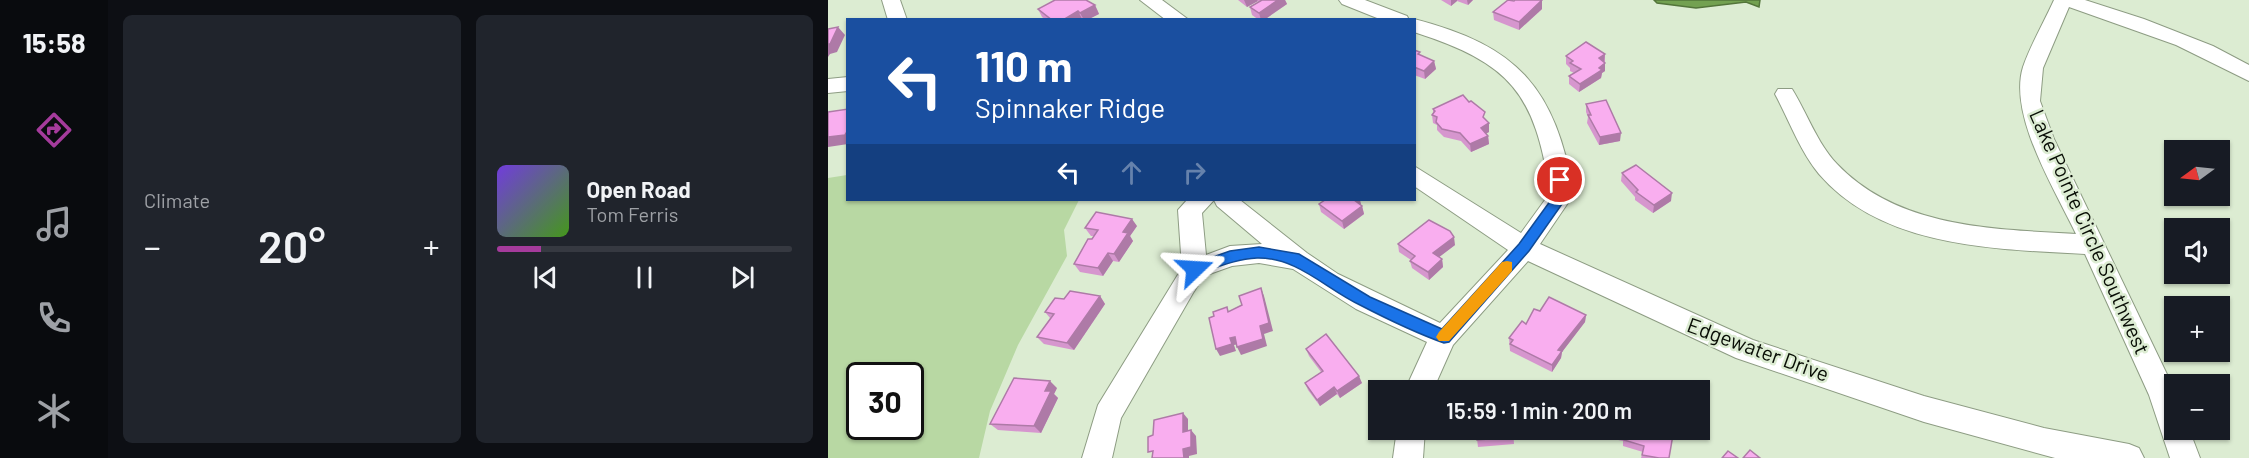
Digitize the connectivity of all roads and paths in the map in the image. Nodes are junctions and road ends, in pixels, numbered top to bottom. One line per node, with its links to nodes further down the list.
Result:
1 (891, 0): 5 (street)
2 (1348, 0): 7 (street)
3 (2065, 0): 9 (street); 16 (street, Lake Pointe Circle Southwest)
4 (1165, 10): 6 (street)
5 (897, 18)
6 (1148, 18)
7 (1395, 18)
8 (1416, 26): 17 (street)
9 (2249, 74)
10 (846, 84): 11 (street)
11 (828, 86)
12 (1785, 94): 16 (street)
13 (1416, 175): 17 (street, Edgewater Drive)
14 (1201, 201): 19 (street)
15 (1226, 201): 18 (street)
16 (2093, 245): 22 (street, Lake Pointe Circle Southwest)
17 (1524, 248): 20 (street); 27 (street, Edgewater Drive)
18 (1299, 260): 19 (street); 20 (street)
19 (1195, 269): 25 (street)
20 (1444, 337): 21 (street)
21 (1423, 380)
22 (2164, 397)
23 (1410, 440): 26 (street)
24 (2179, 440): 28 (street, Lake Pointe Circle Southwest)
25 (1097, 458)
26 (1408, 458)
27 (2129, 458)
28 (2185, 458)

